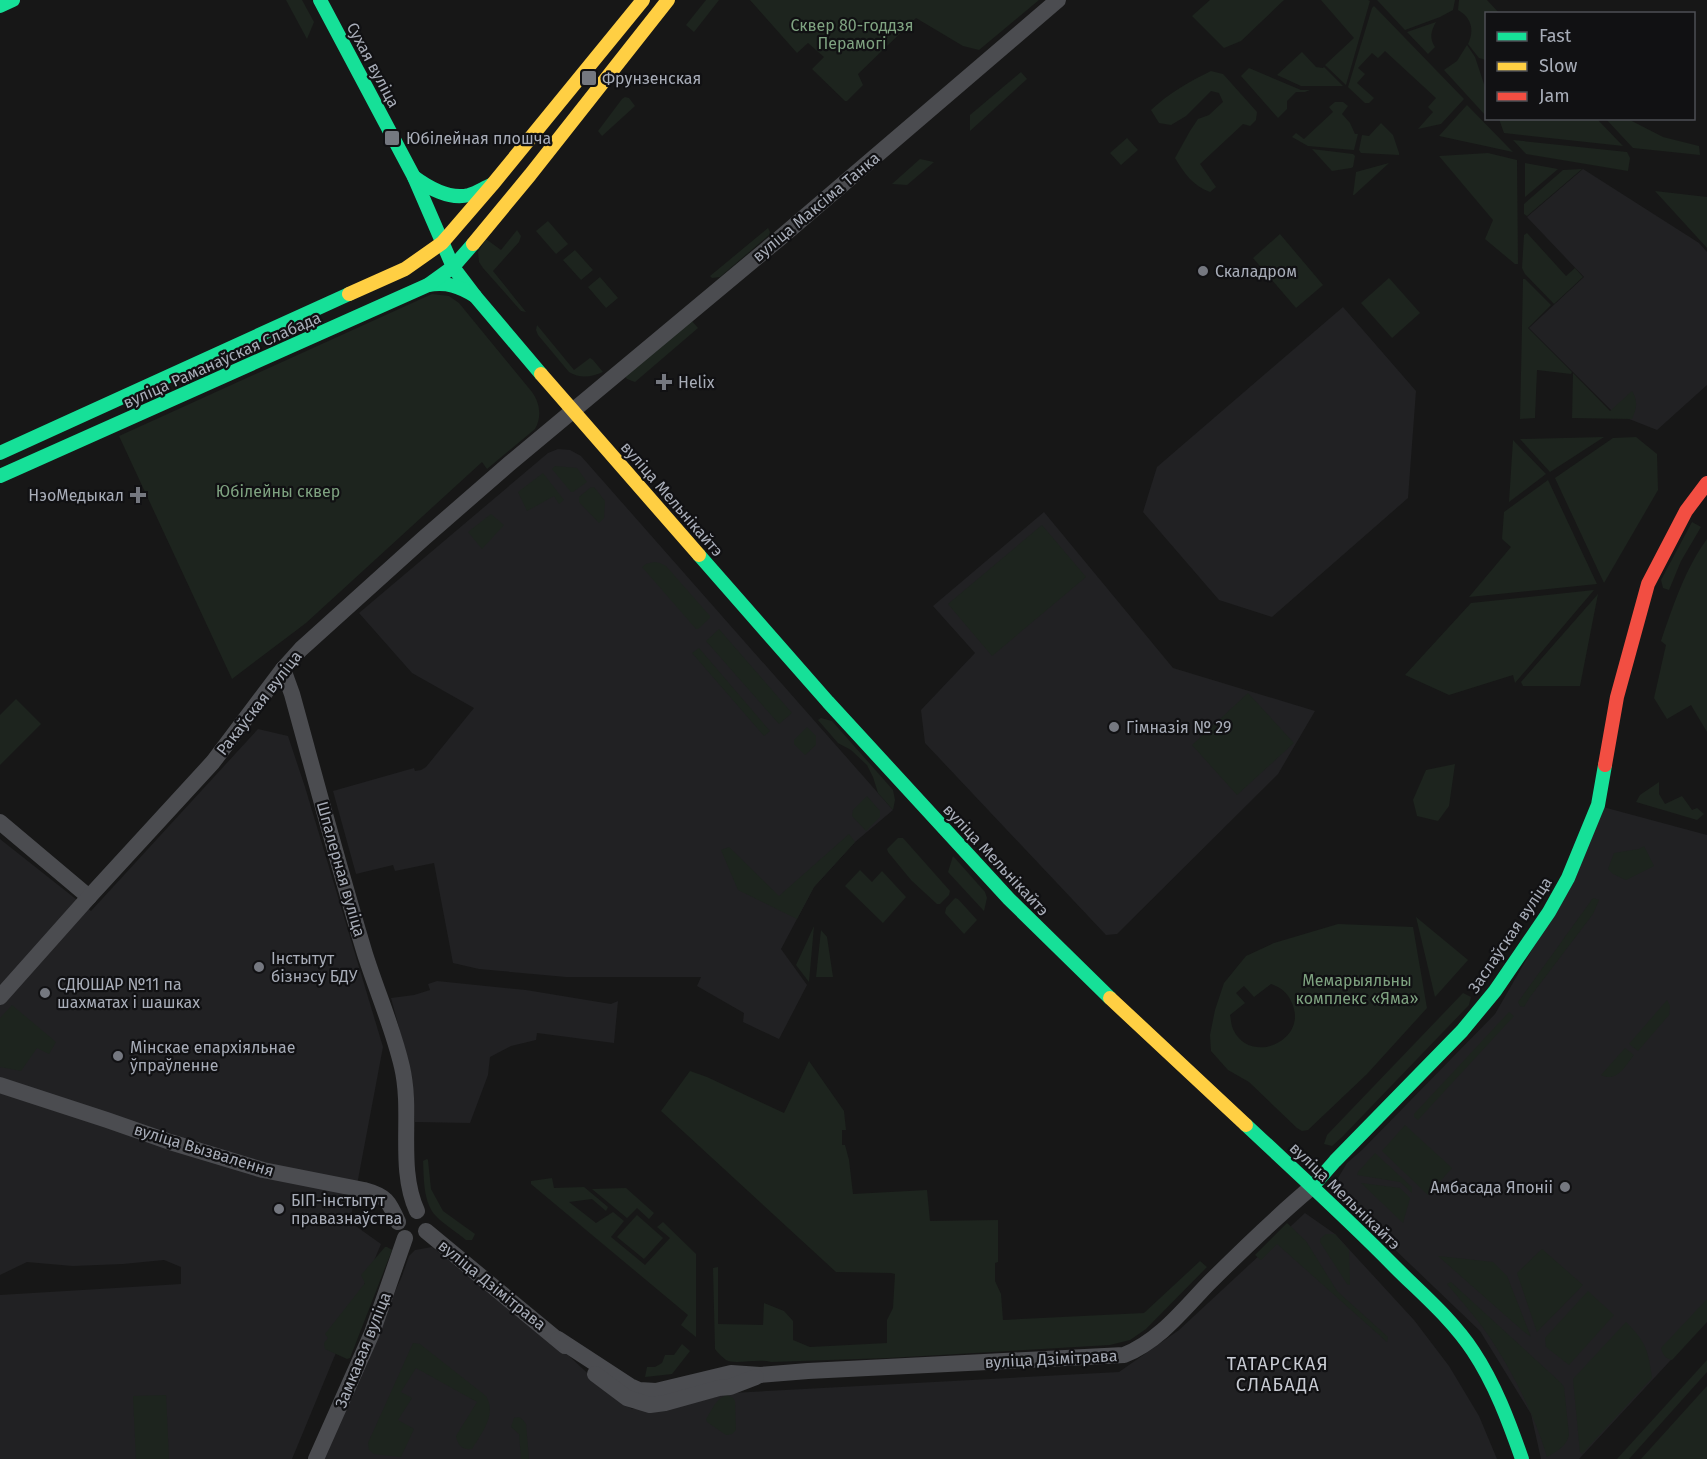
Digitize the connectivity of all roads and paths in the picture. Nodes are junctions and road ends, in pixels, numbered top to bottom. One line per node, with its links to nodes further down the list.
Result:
1 (12, 0): 6 (main road)
2 (320, 0): 7 (main road, Сухая вуліца)
3 (643, 0): 8 (main road, вуліца Раманаўская Слабада)
4 (668, 0): 10 (main road, вуліца Раманаўская Слабада)
5 (1058, 0): 13 (street, вуліца Максіма Танка)
6 (0, 6)
7 (414, 177): 8 (main road); 9 (main road, Сухая вуліца)
8 (492, 185): 9 (main road, вуліца Раманаўская Слабада)
9 (442, 243): 10 (main road, Сухая вуліца); 14 (main road, вуліца Раманаўская Слабада)
10 (453, 267): 11 (main road, вуліца Раманаўская Слабада); 12 (main road, вуліца Мельнікайтэ)
11 (428, 285): 12 (main road); 15 (main road, вуліца Раманаўская Слабада)
12 (475, 296): 13 (main road, вуліца Мельнікайтэ)
13 (573, 412): 17 (street, Ракаўская вуліца); 23 (main road, вуліца Мельнікайтэ)
14 (0, 453)
15 (0, 476)
16 (1707, 483): 23 (main road, Заслаўская вуліца)
17 (283, 669): 19 (street, Ракаўская вуліца); 22 (street, Шпалерная вуліца)
18 (0, 822): 19 (street)
19 (89, 897): 20 (street, Ракаўская вуліца)
20 (0, 997)
21 (0, 1085): 24 (street, вуліца Вызвалення)
22 (407, 1177): 24 (street); 25 (street, Шпалерная вуліца)
23 (1313, 1186): 27 (street, вуліца Дзімітрава); 30 (main road, вуліца Мельнікайтэ)
24 (380, 1195): 26 (street)
25 (417, 1211): 26 (street); 27 (street)
26 (398, 1222): 28 (street)
27 (426, 1231): 28 (street)
28 (405, 1238): 29 (street, Замкавая вуліца)
29 (316, 1459)
30 (1522, 1459)

